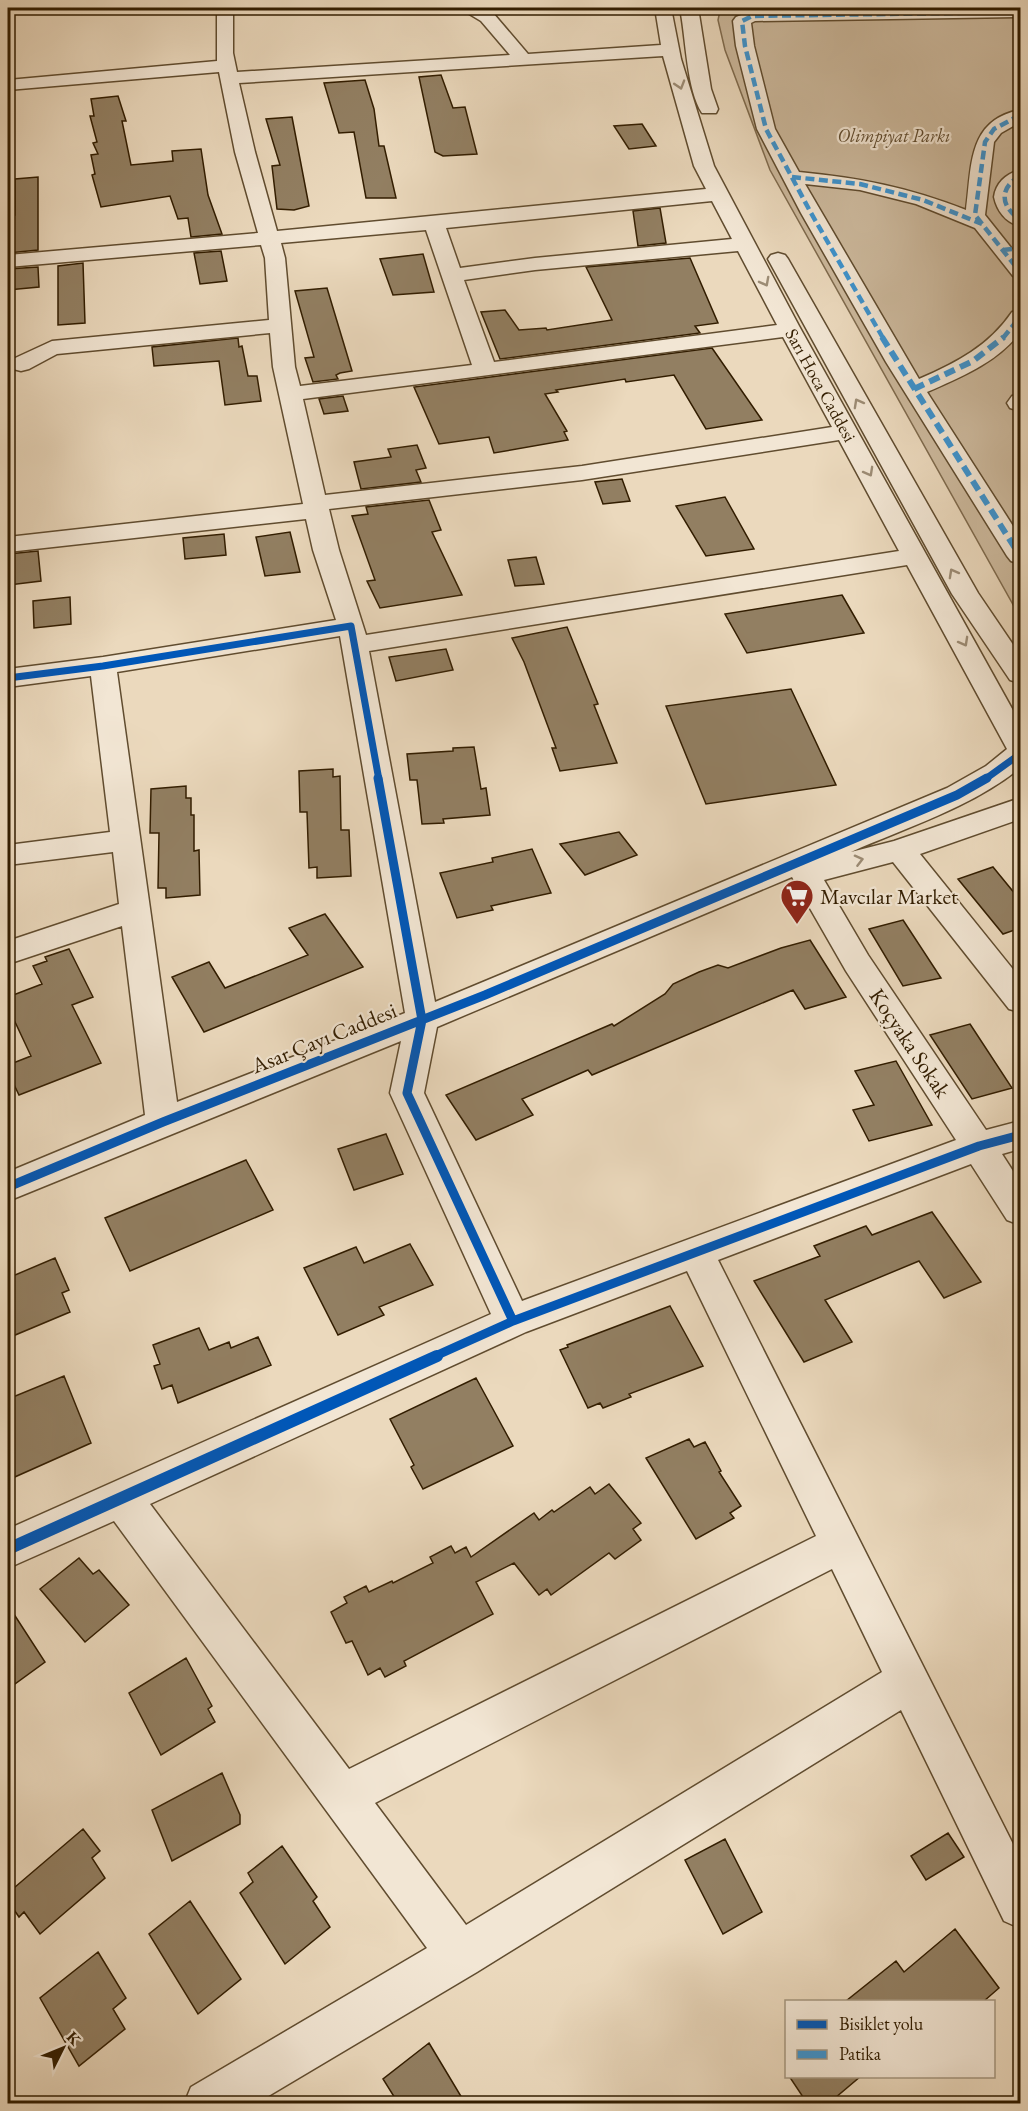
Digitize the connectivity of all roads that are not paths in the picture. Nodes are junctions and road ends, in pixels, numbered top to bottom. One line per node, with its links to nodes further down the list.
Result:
1 (225, 8): 8 (street)
2 (472, 8): 7 (street)
3 (663, 8): 6 (street, Sarı Hoca Caddesi)
4 (695, 8): 11 (street)
5 (1020, 12): 14 (street)
6 (670, 50): 7 (street); 15 (street, Sarı Hoca Caddesi, one-way to 15)
7 (523, 59): 8 (street)
8 (228, 72): 9 (street); 20 (street)
9 (8, 85)
10 (1020, 114): 19 (street)
11 (716, 130)
12 (726, 161): 16 (street)
13 (1020, 176): 17 (street)
14 (792, 177): 19 (street); 32 (street)
15 (718, 194): 18 (street); 22 (street, Sarı Hoca Caddesi)
16 (752, 212)
17 (1020, 220)
18 (434, 223): 20 (street); 26 (street)
19 (982, 224): 23 (street)
20 (269, 237): 24 (street); 28 (street)
21 (768, 242): 41 (street, Sarı Hoca Caddesi, one-way to 21)
22 (745, 244): 26 (street); 29 (street, Sarı Hoca Caddesi, one-way to 29)
23 (1012, 249): 25 (street)
24 (8, 261)
25 (1020, 272)
26 (452, 275): 31 (street)
27 (1020, 317): 32 (street)
28 (281, 325): 30 (street); 33 (street)
29 (790, 330): 31 (street); 34 (street, Sarı Hoca Caddesi)
30 (21, 364)
31 (485, 370): 33 (street)
32 (914, 389): 38 (street)
33 (290, 394): 35 (street)
34 (847, 432): 35 (street); 37 (street, Sarı Hoca Caddesi, one-way to 37)
35 (316, 507): 36 (street); 39 (street)
36 (8, 545)
37 (916, 556): 39 (street); 43 (street, Sarı Hoca Caddesi, one-way to 43)
38 (1020, 556)
39 (353, 636): 40 (street); 54 (street)
40 (104, 666): 42 (street); 46 (street)
41 (1020, 674)
42 (8, 678)
43 (1020, 747)
44 (1020, 754): 50 (street)
45 (1020, 808): 47 (street)
46 (127, 840): 48 (street); 51 (street)
47 (900, 850): 49 (street, one-way to 47); 53 (street)
48 (8, 855)
49 (805, 874): 50 (street); 57 (street, Koçyaka Sokak)
50 (720, 895): 54 (street, Asar Çayı Caddesi)
51 (136, 910): 52 (street); 55 (street)
52 (8, 953)
53 (1020, 1000)
54 (422, 1020): 55 (street, Asar Çayı Caddesi); 61 (street)
55 (164, 1122): 58 (street, Asar Çayı Caddesi)
56 (1020, 1135): 57 (street)
57 (979, 1146): 59 (street, Koçyaka Sokak); 60 (street)
58 (8, 1187)
59 (1020, 1210)
60 (696, 1252): 61 (street); 63 (street)
61 (513, 1321): 62 (street)
62 (121, 1498): 64 (street); 66 (street)
63 (841, 1545): 65 (street); 66 (street)
64 (8, 1549)
65 (909, 1680): 67 (street); 68 (street)
66 (343, 1796): 68 (street)
67 (1020, 1905)
68 (460, 1955): 69 (street)
69 (208, 2103)

